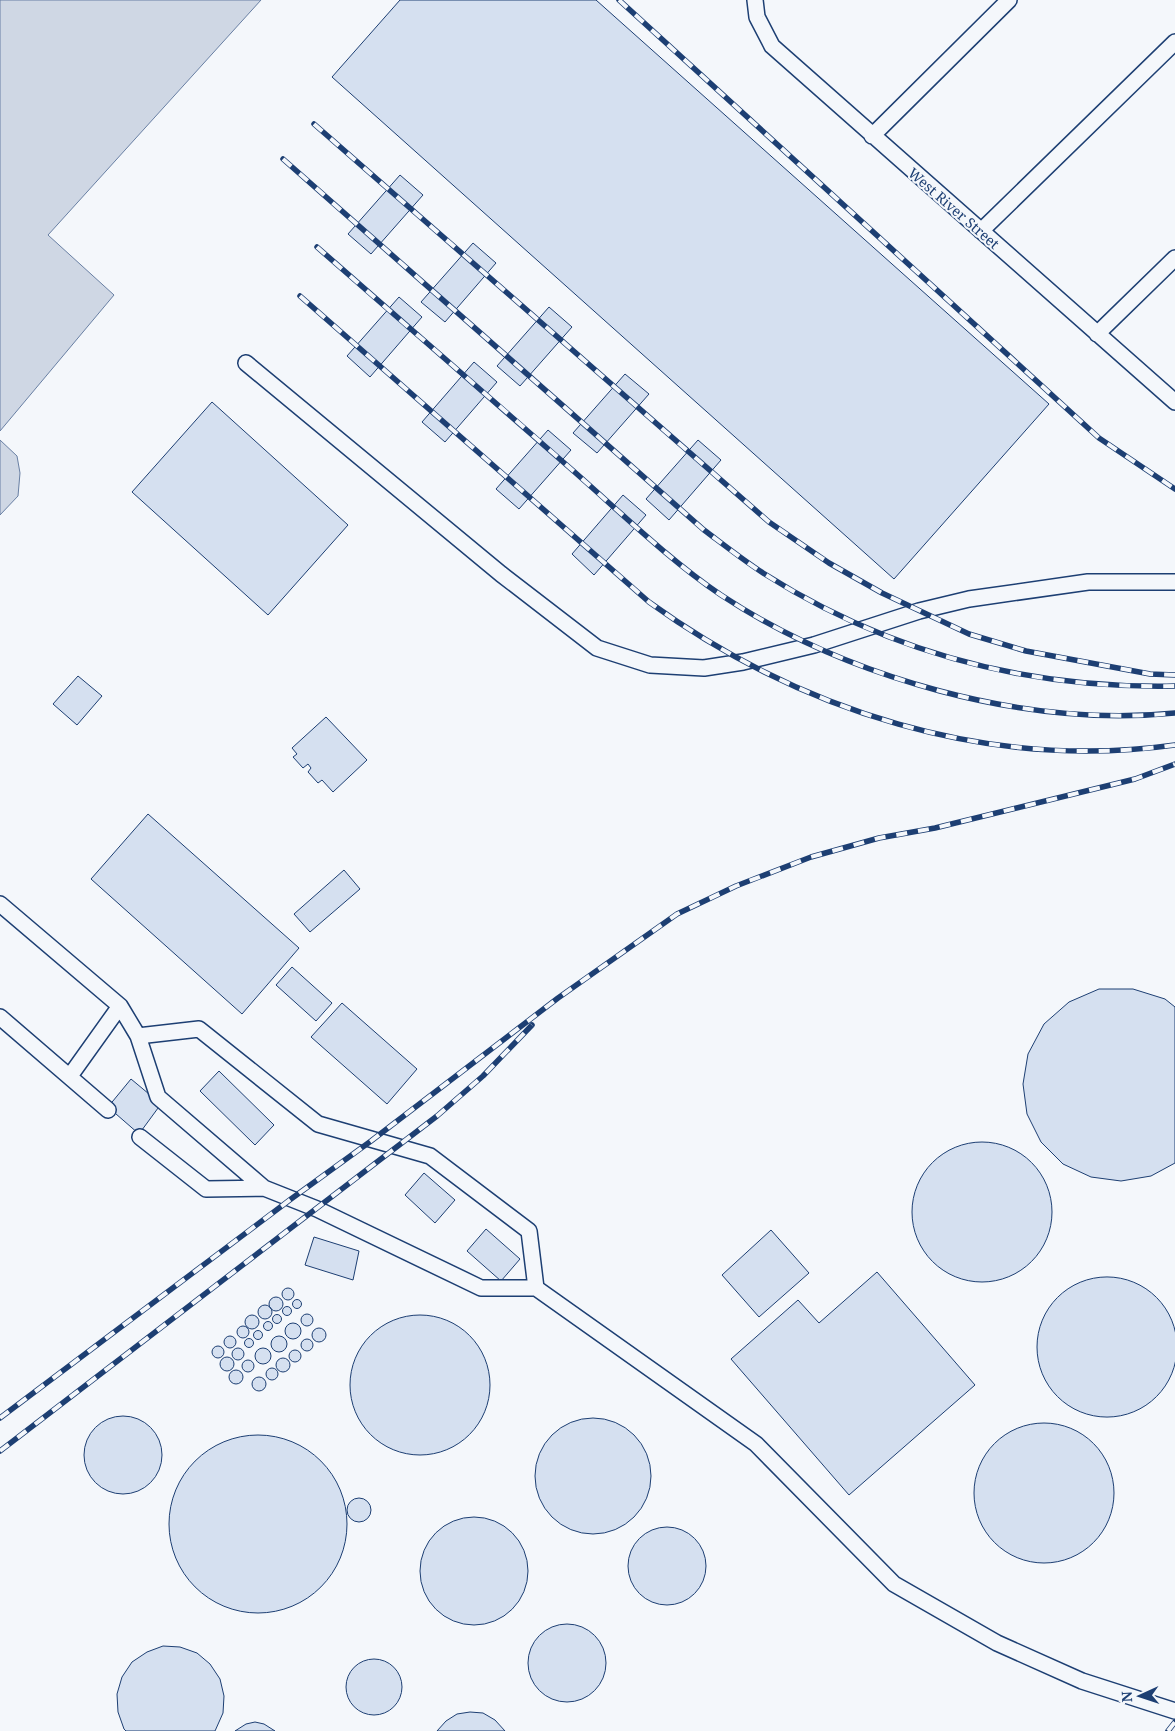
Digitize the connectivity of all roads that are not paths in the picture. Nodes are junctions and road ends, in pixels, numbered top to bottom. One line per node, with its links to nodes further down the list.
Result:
1 (755, 0): 4 (lane, West River Street)
2 (1009, 0): 4 (lane)
3 (1175, 42): 5 (lane)
4 (872, 136): 5 (lane, West River Street)
5 (981, 231): 7 (lane, West River Street)
6 (1175, 258): 7 (lane)
7 (1097, 334): 9 (lane, West River Street)
8 (246, 363): 10 (lane)
9 (1175, 402)
10 (1175, 582)
11 (0, 904): 12 (lane)
12 (120, 1006): 14 (lane); 15 (lane)
13 (0, 1017): 15 (lane)
14 (138, 1036): 18 (lane); 19 (lane)
15 (70, 1076): 16 (lane)
16 (108, 1110)
17 (140, 1137): 18 (lane)
18 (264, 1188): 19 (lane)
19 (536, 1288): 20 (lane)
20 (1175, 1711)

